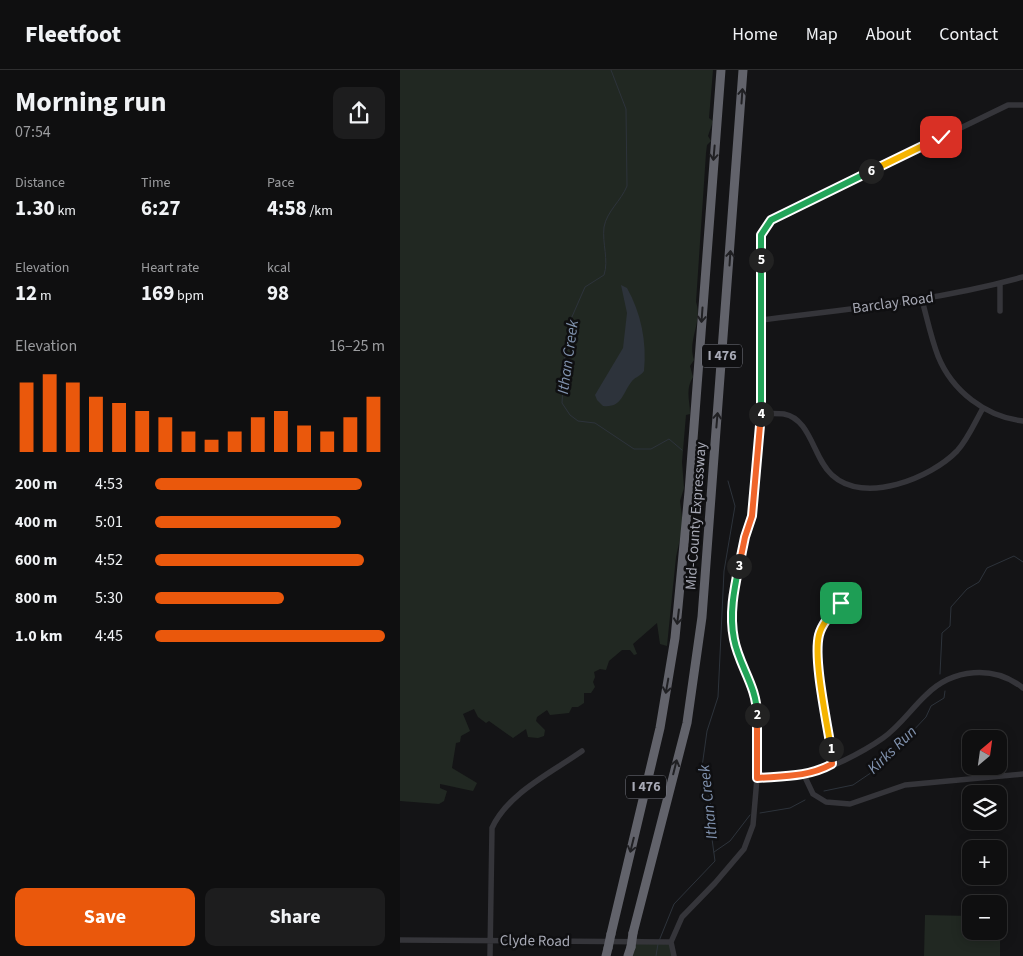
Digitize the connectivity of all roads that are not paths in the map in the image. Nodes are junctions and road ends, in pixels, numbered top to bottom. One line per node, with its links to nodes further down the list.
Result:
1 (721, 70): 22 (highway, Mid-County Expressway / I 476, one-way to 22, bridge)
2 (743, 70): 23 (highway, Mid-County Expressway / I 476, one-way to 2, bridge)
3 (1023, 105): 8 (street)
4 (1023, 277): 5 (street, Barclay Road)
5 (1000, 283): 6 (street, Barclay Road); 7 (street)
6 (922, 300): 8 (street, Barclay Road); 9 (street)
7 (1000, 311)
8 (761, 320): 10 (street)
9 (983, 408): 10 (street); 11 (street)
10 (761, 413): 18 (street)
11 (1023, 421)
12 (841, 603): 15 (street)
13 (1023, 688): 15 (street)
14 (582, 751): 20 (street)
15 (832, 764): 17 (street)
16 (1023, 774): 17 (street)
17 (804, 775): 18 (street)
18 (757, 778): 21 (street)
19 (400, 940): 20 (street, Clyde Road)
20 (490, 940): 21 (street, Clyde Road); 24 (street)
21 (671, 942): 25 (street)
22 (607, 952)
23 (630, 952)
24 (490, 956)
25 (674, 956)

